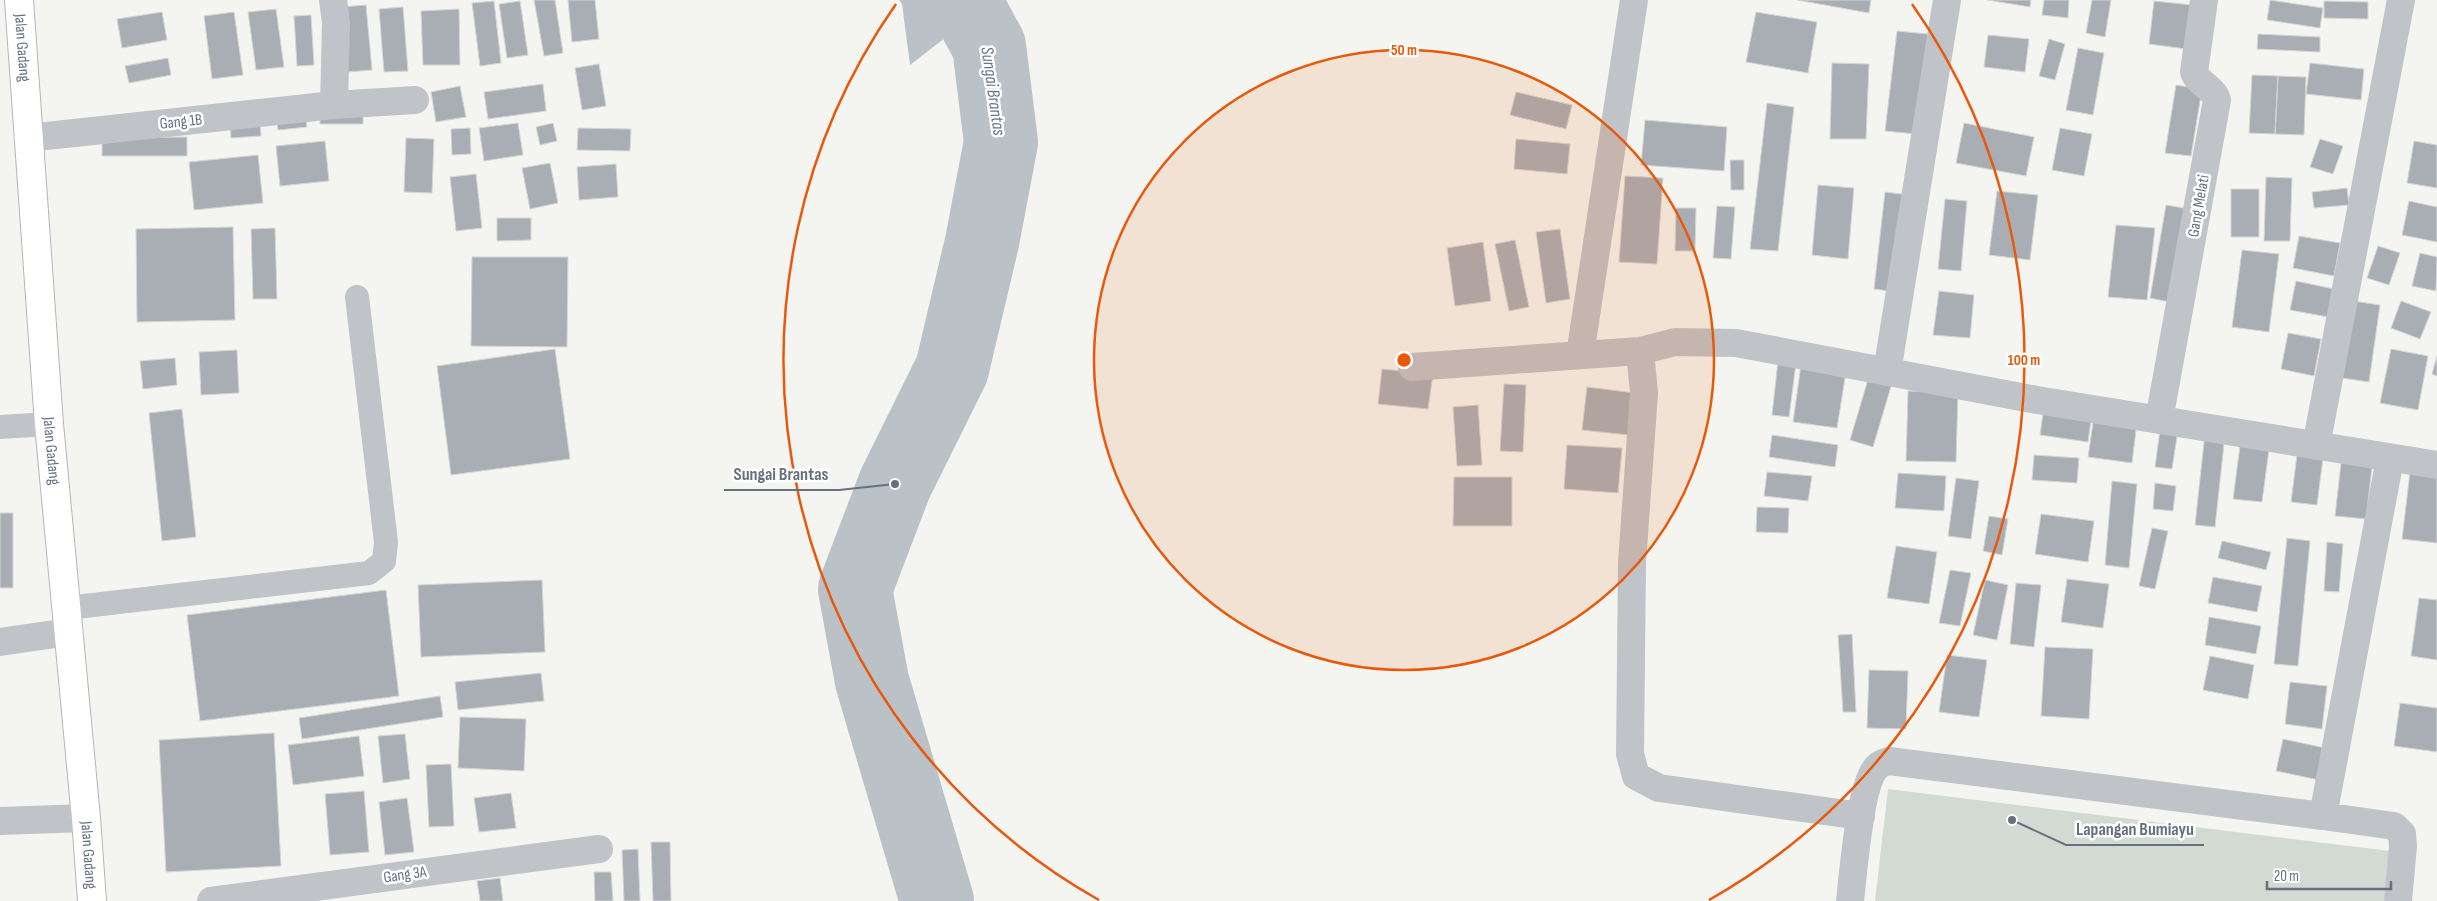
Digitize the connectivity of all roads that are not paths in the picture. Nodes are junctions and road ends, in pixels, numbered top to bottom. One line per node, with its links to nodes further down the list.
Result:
1 (19, 0): 9 (highway, Jalan Gadang)
2 (333, 0): 8 (street)
3 (1634, 0): 12 (street)
4 (1947, 0): 14 (street)
5 (2204, 0): 15 (street, Gang Melati)
6 (2401, 0): 18 (street)
7 (415, 100): 8 (street, Gang 1B)
8 (334, 105): 9 (street, Gang 1B)
9 (28, 138): 16 (highway, Jalan Gadang)
10 (357, 297): 21 (lane)
11 (1640, 351): 12 (street); 14 (street); 23 (street)
12 (1580, 355): 13 (street)
13 (1412, 367)
14 (1887, 372): 15 (street)
15 (2159, 420): 18 (street)
16 (50, 424): 17 (lane); 21 (highway, Jalan Gadang)
17 (0, 427)
18 (2316, 446): 19 (street)
19 (2390, 459): 20 (street); 24 (street)
20 (2437, 465)
21 (68, 620): 22 (street); 25 (highway, Jalan Gadang)
22 (0, 642)
23 (1861, 816): 24 (street); 30 (street)
24 (2323, 816): 31 (street)
25 (86, 818): 26 (street); 28 (highway, Jalan Gadang)
26 (0, 821)
27 (598, 849): 29 (street, Gang 3A)
28 (92, 901)
29 (211, 901)
30 (1850, 901)
31 (2398, 901)

